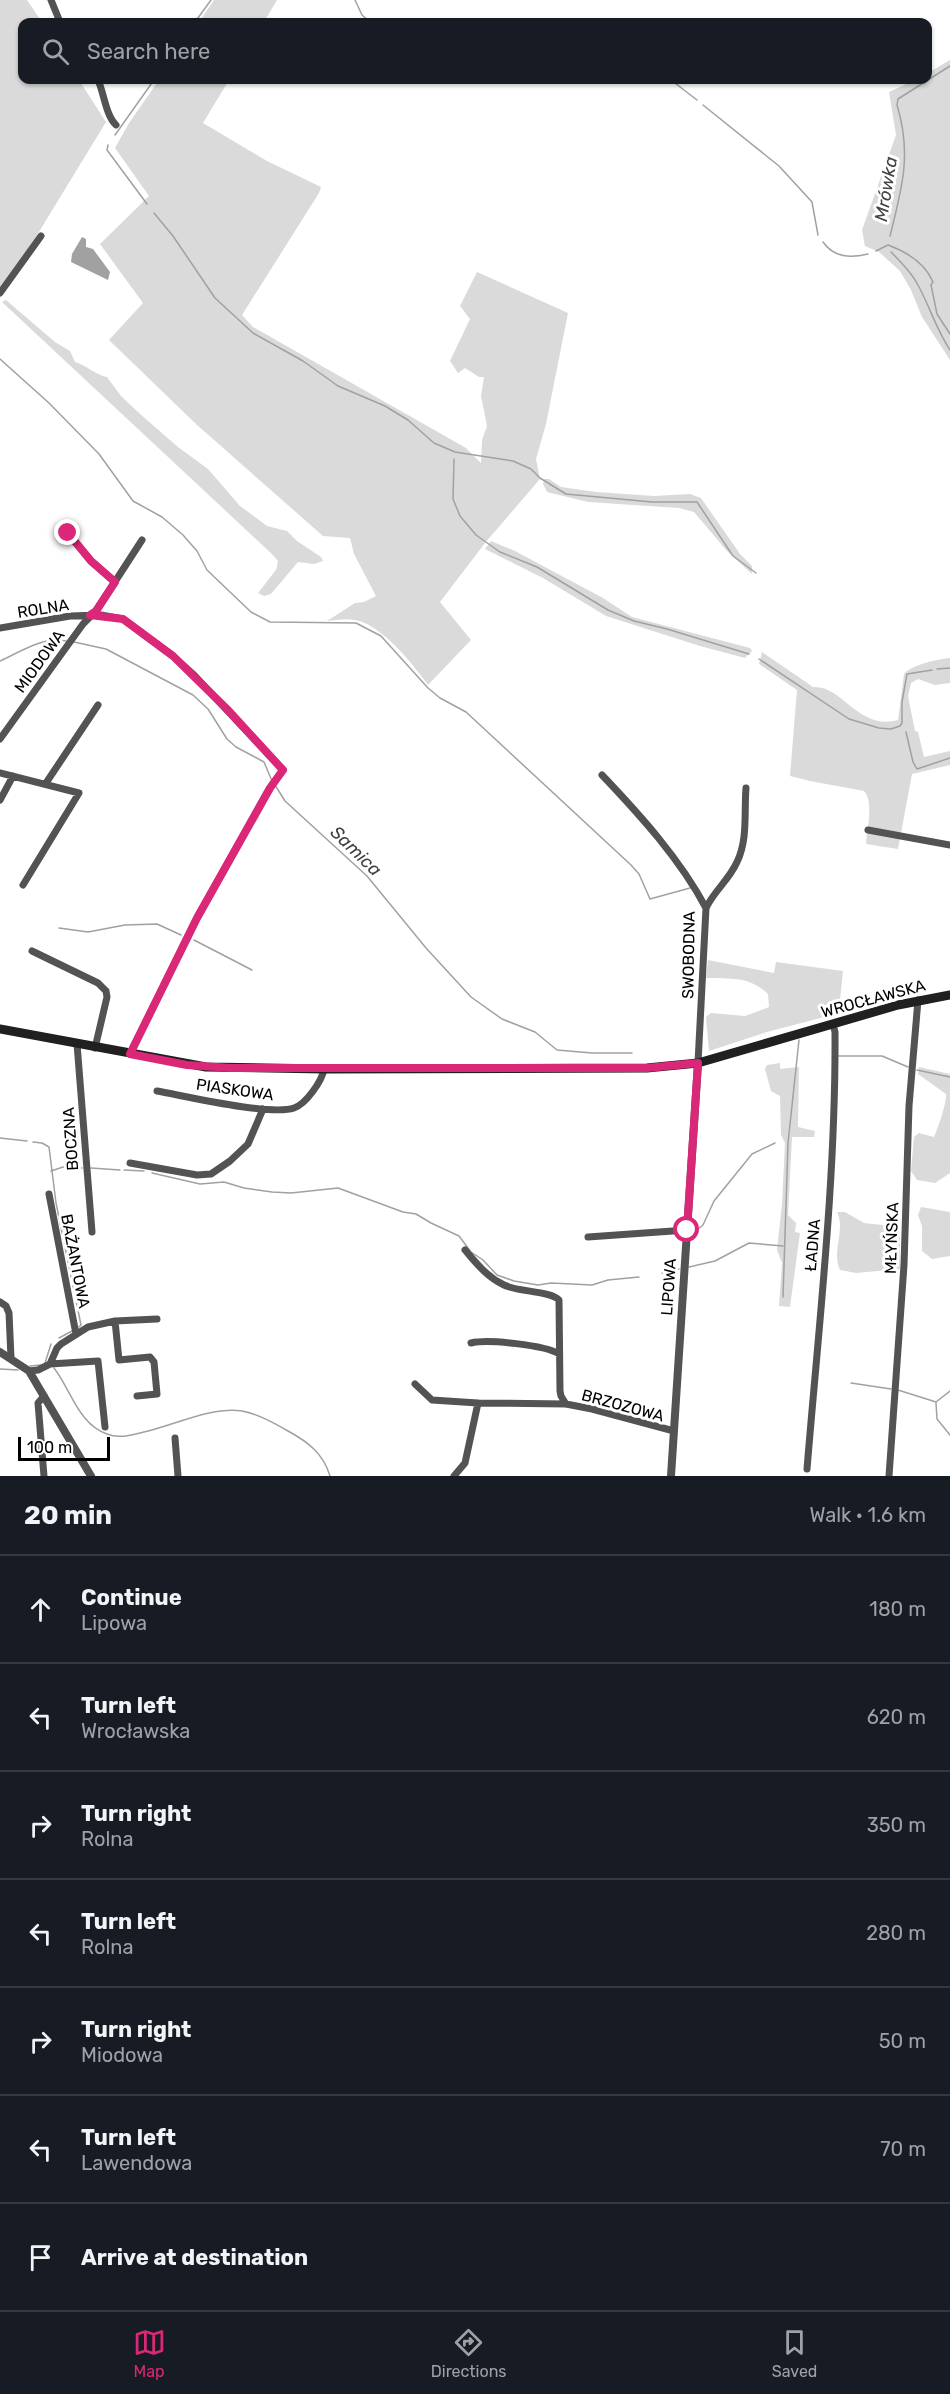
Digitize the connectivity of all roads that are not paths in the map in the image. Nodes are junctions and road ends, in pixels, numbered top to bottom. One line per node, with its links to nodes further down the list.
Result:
1 (51, 0): 2 (street)
2 (58, 18)
3 (100, 84): 4 (street)
4 (116, 125)
5 (40, 236): 6 (street)
6 (0, 293)
7 (68, 525): 9 (street)
8 (142, 540): 9 (street, MIODOWA)
9 (115, 582): 10 (street, MIODOWA)
10 (90, 615): 11 (street, ROLNA); 13 (street, MIODOWA); 31 (street, ROLNA)
11 (0, 628)
12 (98, 705): 17 (street)
13 (0, 739)
14 (0, 773): 16 (street)
15 (602, 775): 23 (street, SWOBODNA)
16 (13, 776): 17 (street); 19 (street)
17 (46, 783): 22 (street)
18 (746, 788): 23 (street)
19 (0, 800)
20 (868, 830): 21 (street)
21 (950, 845)
22 (23, 885)
23 (705, 908): 32 (street, SWOBODNA)
24 (32, 951): 30 (street)
25 (950, 995): 26 (main road, WROCŁAWSKA)
26 (918, 1000): 27 (main road, WROCŁAWSKA); 66 (street, MŁYŃSKA)
27 (833, 1024): 32 (main road, WROCŁAWSKA); 60 (street, ŁADNA)
28 (0, 1029): 29 (main road)
29 (77, 1044): 30 (main road); 39 (street, BOCZNA)
30 (95, 1048): 31 (main road)
31 (130, 1054): 33 (main road)
32 (698, 1063): 33 (main road); 38 (street, LIPOWA)
33 (324, 1069): 35 (street, PIASKOWA)
34 (157, 1091): 35 (street, PIASKOWA)
35 (263, 1109): 36 (street)
36 (130, 1163)
37 (49, 1194): 45 (street, BAŻANTOWA)
38 (687, 1230): 40 (street); 58 (street, LIPOWA)
39 (92, 1232)
40 (588, 1237)
41 (465, 1250): 48 (street)
42 (0, 1302): 49 (street)
43 (157, 1319): 44 (street, BAŻANTOWA)
44 (116, 1321): 45 (street, BAŻANTOWA); 54 (street)
45 (76, 1334): 50 (street, BAŻANTOWA)
46 (471, 1343): 48 (street)
47 (0, 1352): 49 (street)
48 (559, 1354): 56 (street)
49 (10, 1358): 51 (street)
50 (50, 1364): 51 (street); 57 (street)
51 (29, 1371): 53 (street)
52 (415, 1384): 55 (street, BRZOZOWA)
53 (44, 1396): 61 (street); 62 (street)
54 (137, 1396)
55 (478, 1403): 56 (street, BRZOZOWA); 64 (street)
56 (566, 1404): 58 (street, BRZOZOWA)
57 (105, 1427)
58 (674, 1431): 65 (street, LIPOWA)
59 (175, 1438): 63 (street)
60 (807, 1468)
61 (44, 1476)
62 (91, 1476)
63 (178, 1476)
64 (454, 1476)
65 (671, 1476)
66 (889, 1476)

